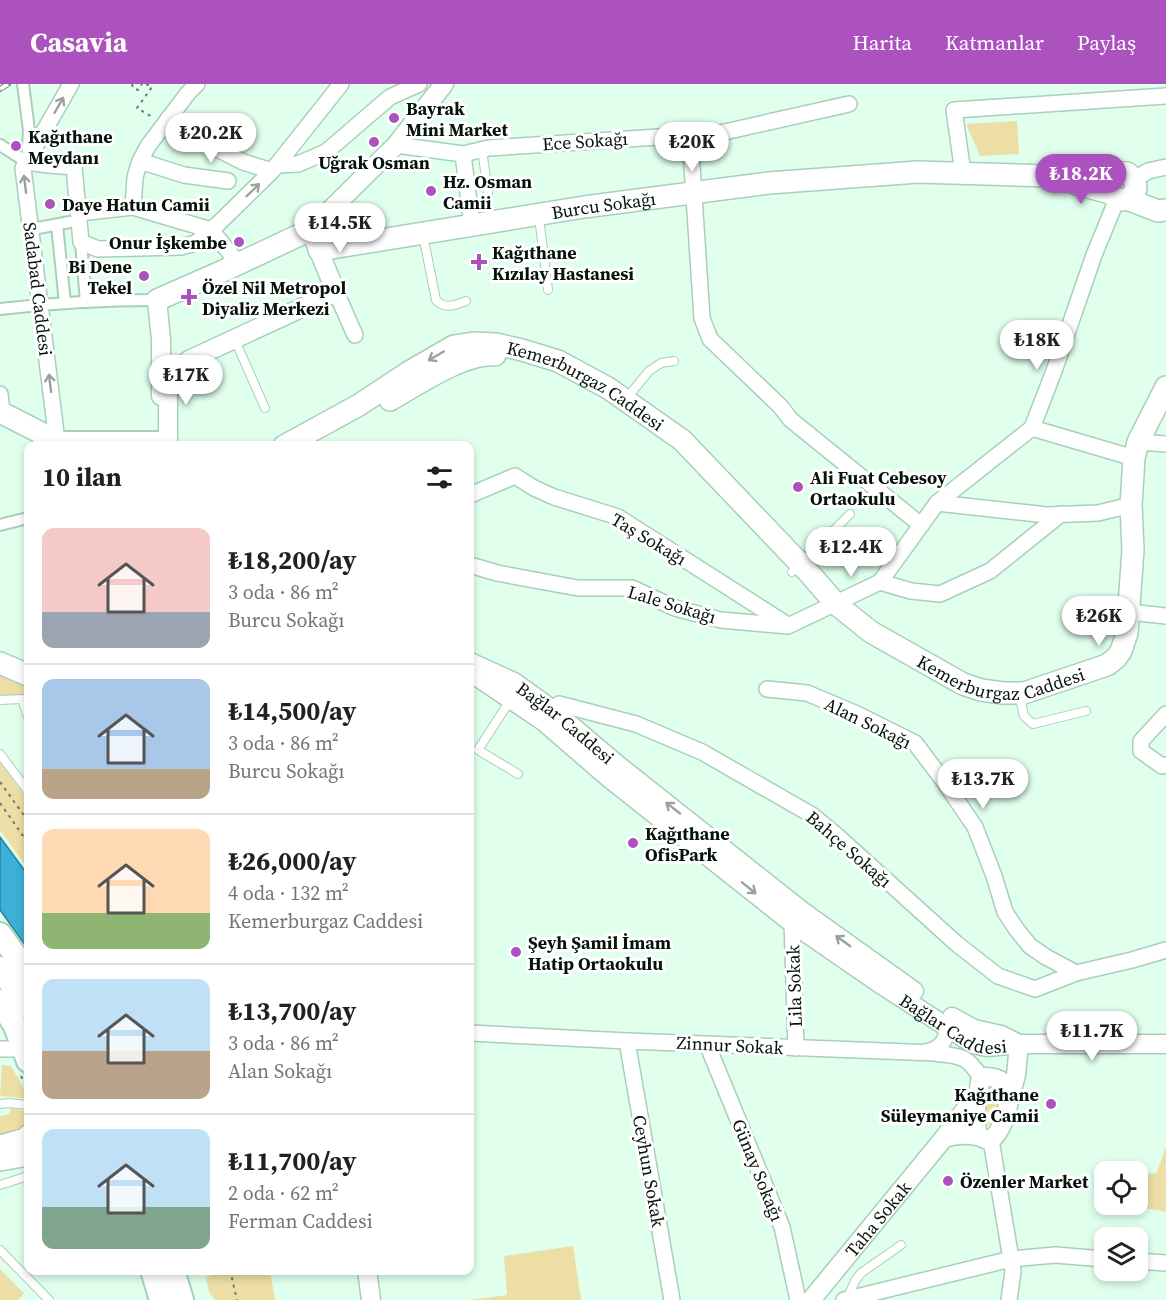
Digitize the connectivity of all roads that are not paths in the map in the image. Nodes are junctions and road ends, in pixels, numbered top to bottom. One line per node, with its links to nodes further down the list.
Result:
1 (23, 84): 16 (street)
2 (71, 84): 16 (street, one-way to 2)
3 (197, 84): 9 (street)
4 (341, 84): 18 (street)
5 (419, 84): 18 (street)
6 (444, 84): 12 (street)
7 (1166, 96): 19 (street)
8 (849, 104): 10 (street, Ece Sokağı)
9 (166, 122): 15 (street); 18 (street)
10 (690, 135): 13 (street, Ece Sokağı); 23 (street)
11 (0, 145): 16 (street)
12 (396, 145): 14 (street, Ece Sokağı); 32 (street)
13 (482, 149): 14 (street, Ece Sokağı); 22 (lane)
14 (463, 154): 29 (street)
15 (140, 161): 20 (street); 24 (street)
16 (27, 162): 27 (street); 43 (street, Sadabad Caddesi, one-way to 16)
17 (1166, 167): 21 (street)
18 (275, 168): 31 (street, one-way to 18)
19 (963, 173): 21 (main road, Burcu Sokağı); 23 (main road, Burcu Sokağı)
20 (228, 181)
21 (1123, 189): 25 (main road, Burcu Sokağı); 54 (street)
22 (488, 193)
23 (695, 193): 26 (main road, Burcu Sokağı); 69 (street)
24 (133, 207): 27 (street); 31 (street)
25 (1166, 210)
26 (539, 215): 29 (main road, Burcu Sokağı); 37 (lane)
27 (74, 218): 28 (street); 34 (street)
28 (57, 225): 30 (street); 42 (street)
29 (472, 226): 33 (main road, Burcu Sokağı)
30 (38, 228)
31 (211, 230): 34 (street); 36 (street)
32 (310, 230): 35 (street); 36 (main road)
33 (423, 234): 35 (main road, Burcu Sokağı); 40 (lane)
34 (81, 242): 41 (street)
35 (319, 250): 38 (street)
36 (239, 264): 39 (main road)
37 (548, 290)
38 (336, 292): 45 (street); 47 (street)
39 (157, 300): 41 (street); 46 (street)
40 (466, 301)
41 (86, 302): 42 (street)
42 (65, 303): 43 (street)
43 (40, 305): 44 (street); 55 (street, Sadabad Caddesi, one-way to 43)
44 (0, 309)
45 (355, 335)
46 (161, 339): 48 (street); 56 (street)
47 (235, 339): 48 (street); 53 (lane)
48 (189, 360): 57 (street)
49 (674, 361): 51 (lane)
50 (1166, 387): 61 (main road, Kemerburgaz Caddesi)
51 (625, 400): 58 (main road, Kemerburgaz Caddesi, one-way to 58); 71 (main road, Kemerburgaz Caddesi)
52 (1, 406): 55 (main road)
53 (265, 408)
54 (1032, 428): 61 (street); 63 (street)
55 (59, 441)
56 (164, 441)
57 (164, 441)
58 (293, 441)
59 (315, 441): 71 (main road, Kemerburgaz Caddesi)
60 (1166, 444): 61 (street)
61 (1136, 450): 64 (main road, Kemerburgaz Caddesi)
62 (474, 493): 76 (street, Taş Sokağı)
63 (937, 503): 66 (street); 69 (street)
64 (1131, 505): 66 (street); 74 (main road, Kemerburgaz Caddesi)
65 (850, 514): 71 (lane)
66 (1061, 514): 72 (street)
67 (24, 519): 68 (street)
68 (0, 525)
69 (921, 525): 72 (street)
70 (474, 566): 76 (street, Lale Sokağı)
71 (796, 568): 73 (main road, Kemerburgaz Caddesi)
72 (880, 582): 73 (street, Lale Sokağı)
73 (836, 604): 76 (street, Lale Sokağı); 82 (main road, Kemerburgaz Caddesi)
74 (1129, 612): 75 (street); 82 (main road, Kemerburgaz Caddesi)
75 (1166, 616)
76 (788, 626)
77 (0, 663): 79 (main road)
78 (474, 664): 88 (street, Bağlar Caddesi)
79 (24, 673)
80 (474, 675): 83 (street, Bağlar Caddesi)
81 (767, 689): 100 (street, Alan Sokağı)
82 (1019, 693): 86 (lane)
83 (511, 699): 88 (street, Bağlar Caddesi); 90 (lane)
84 (0, 700): 85 (lane)
85 (24, 705)
86 (1086, 711)
87 (1166, 714): 92 (street)
88 (548, 716): 95 (street, Bağlar Caddesi, one-way to 95); 100 (street, Bahçe Sokağı); 108 (street, Bağlar Caddesi, one-way to 88)
89 (474, 747): 90 (lane)
90 (478, 750): 93 (lane)
91 (0, 754): 94 (lane)
92 (1166, 765)
93 (518, 774)
94 (24, 786)
95 (792, 923): 103 (street, Bağlar Caddesi); 110 (street, Lila Sokak)
96 (0, 934): 98 (main road)
97 (1166, 950): 100 (street)
98 (24, 967)
99 (0, 968): 102 (main road)
100 (1076, 973)
101 (0, 1000): 112 (main road)
102 (24, 1002)
103 (943, 1026): 107 (street, Bağlar Caddesi); 113 (street)
104 (474, 1033): 105 (street, Zinnur Sokak)
105 (627, 1041): 106 (street, Zinnur Sokak); 147 (street, Ceyhun Sokak)
106 (707, 1044): 110 (street, Zinnur Sokak); 148 (street, Günay Sokağı)
107 (973, 1044): 108 (street, Bağlar Caddesi); 115 (street)
108 (1019, 1044): 109 (street); 116 (street)
109 (1166, 1044)
110 (796, 1048): 113 (street, Zinnur Sokak)
111 (0, 1049): 114 (street)
112 (24, 1050)
113 (925, 1052): 115 (street, Zinnur Sokak)
114 (24, 1055)
115 (979, 1085): 116 (street); 119 (street, Taha Sokak); 120 (street)
116 (1011, 1093): 120 (street)
117 (0, 1104): 118 (lane)
118 (24, 1105)
119 (944, 1138): 120 (street); 149 (street, Taha Sokak)
120 (985, 1138): 130 (street)
121 (24, 1140): 122 (main road)
122 (0, 1146)
123 (24, 1156): 124 (main road)
124 (0, 1160)
125 (24, 1177): 126 (lane)
126 (0, 1185)
127 (901, 1245): 140 (lane)
128 (0, 1250): 133 (lane)
129 (1094, 1257): 130 (street)
130 (1011, 1259): 140 (street); 150 (street)
131 (1148, 1262): 132 (street)
132 (1166, 1263)
133 (24, 1274)
134 (24, 1275): 141 (lane)
135 (154, 1275): 142 (main road)
136 (174, 1275): 143 (main road)
137 (191, 1275): 144 (main road)
138 (361, 1275): 145 (street)
139 (368, 1275): 146 (street)
140 (846, 1299)
141 (49, 1300)
142 (161, 1300)
143 (182, 1300)
144 (195, 1300)
145 (364, 1300)
146 (371, 1300)
147 (672, 1300)
148 (798, 1300)
149 (810, 1300)
150 (1009, 1300)

